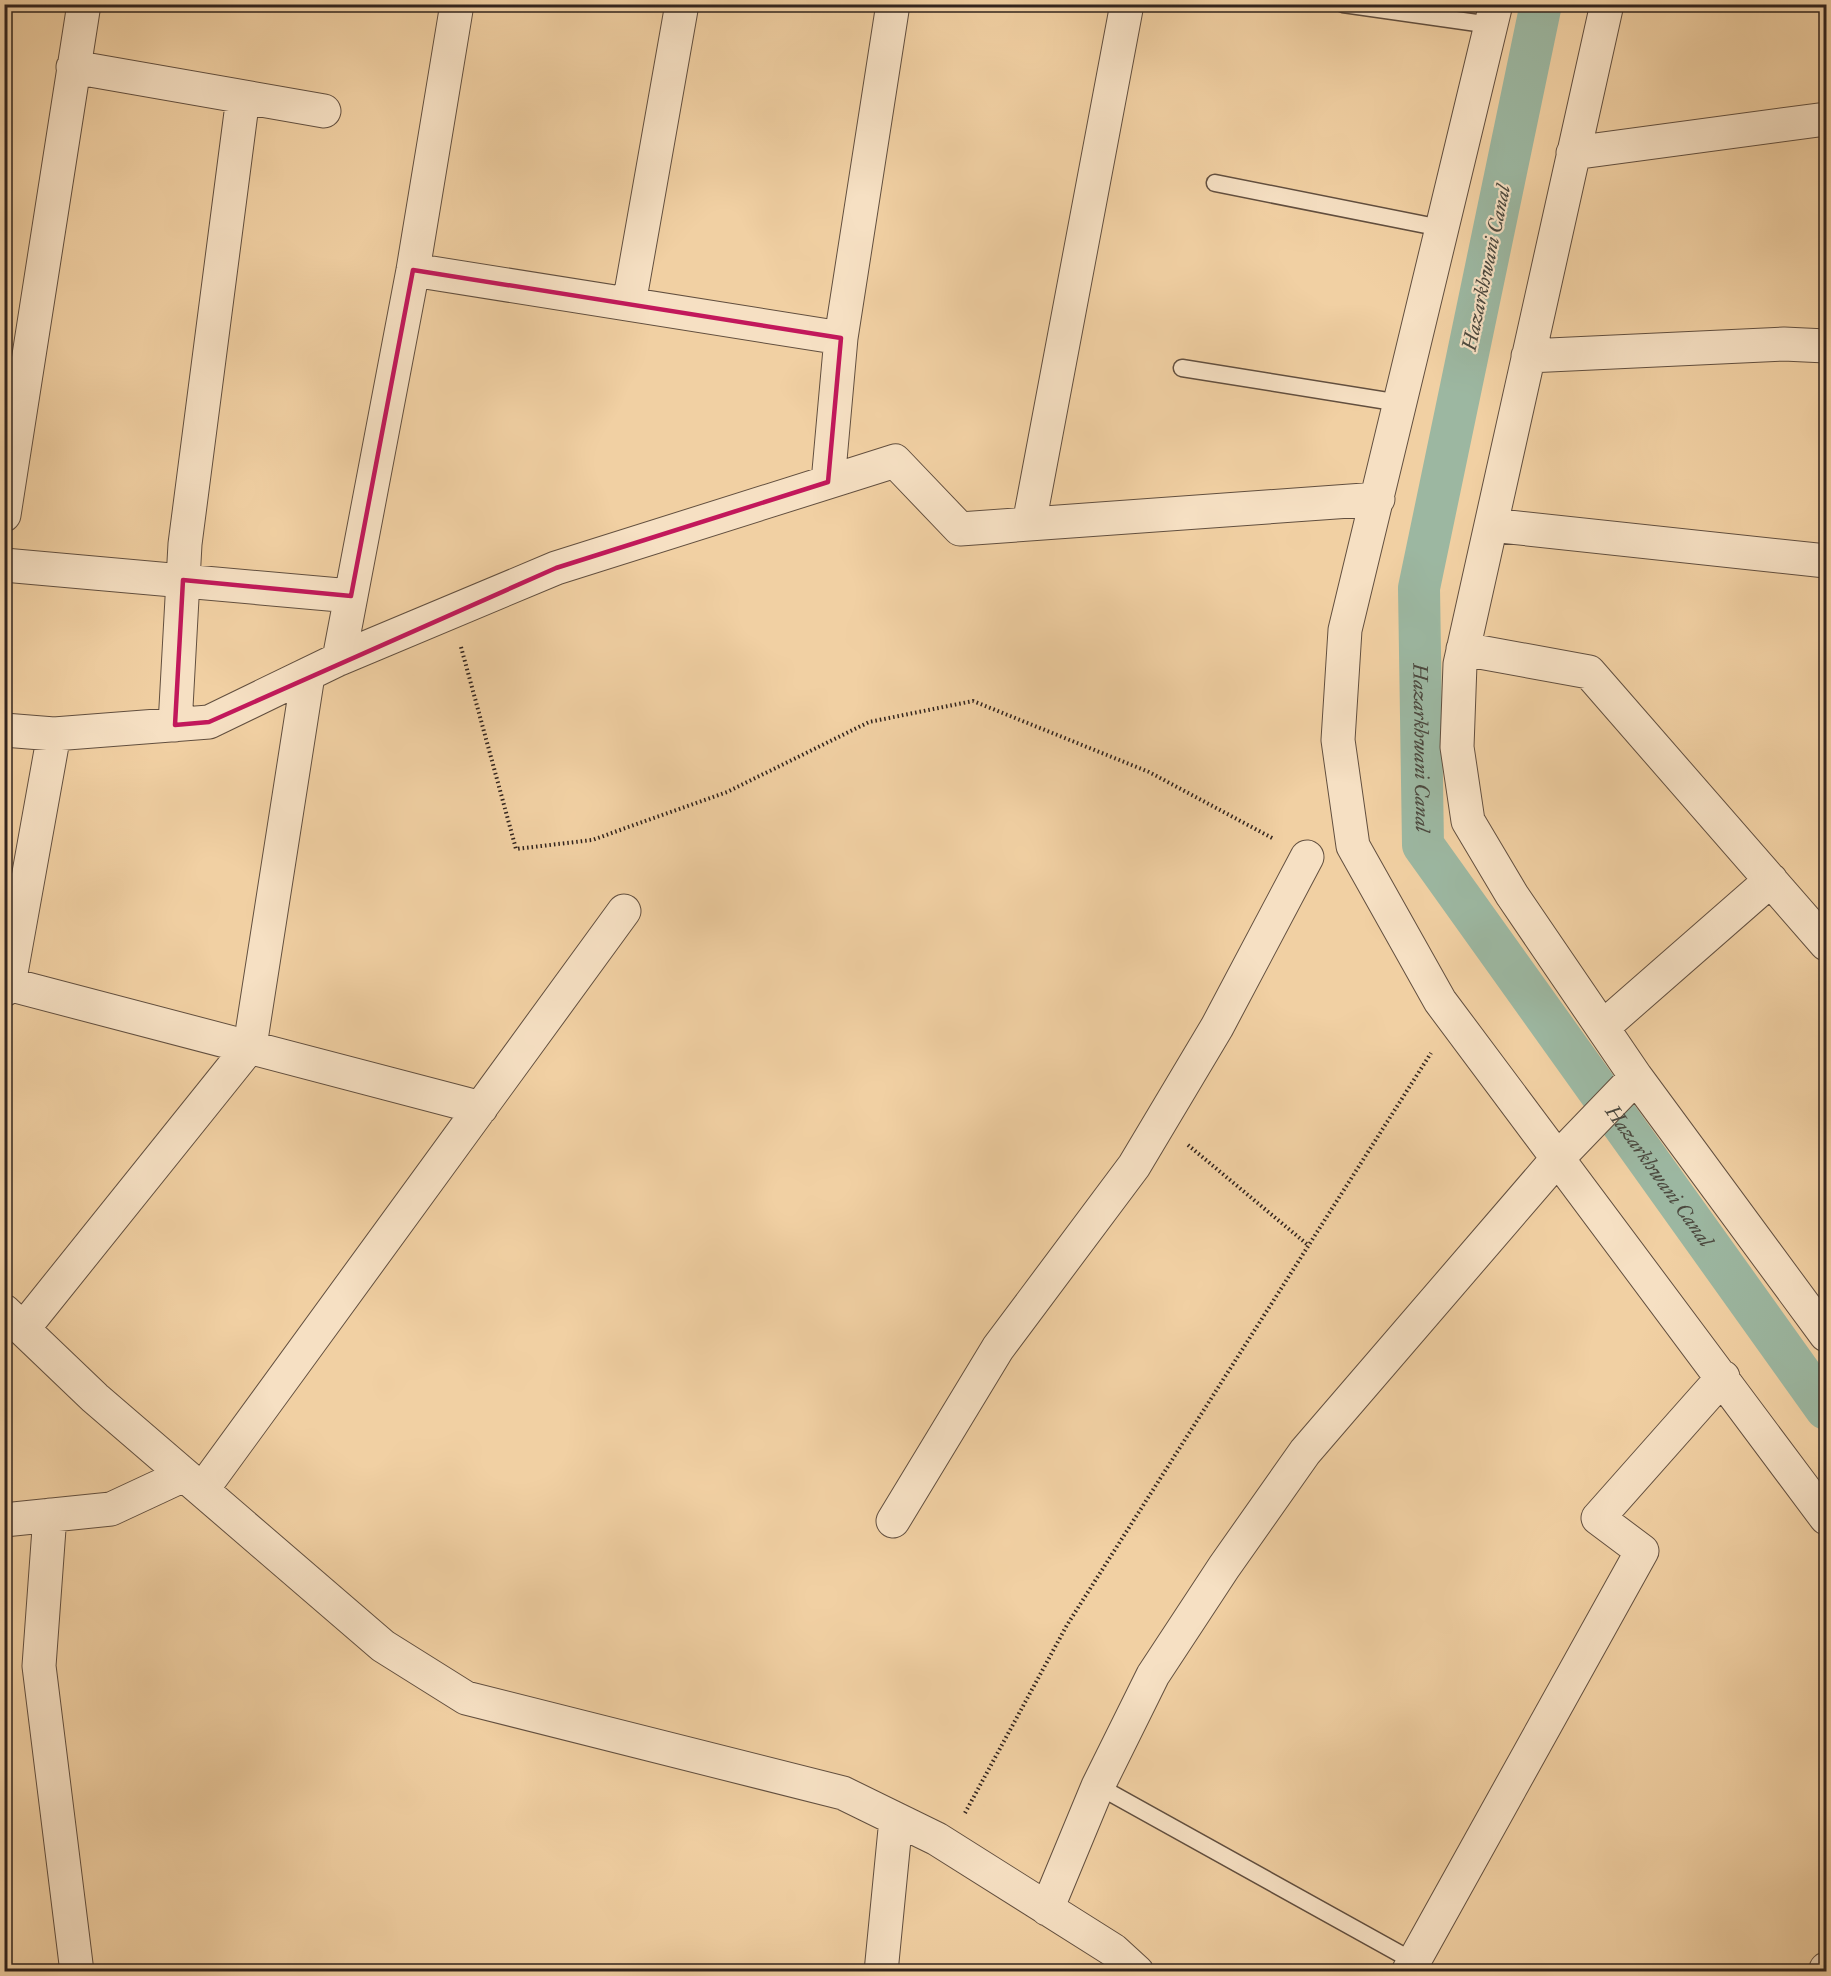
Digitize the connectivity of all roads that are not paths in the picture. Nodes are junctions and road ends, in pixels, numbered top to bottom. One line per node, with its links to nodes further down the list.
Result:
1 (84, 4): 9 (street)
2 (457, 4): 16 (street)
3 (681, 4): 17 (street)
4 (893, 4): 18 (street)
5 (1127, 4): 26 (street)
6 (1343, 4): 8 (lane)
7 (1607, 4): 13 (street)
8 (1493, 15): 15 (street)
9 (73, 67): 10 (street); 25 (street)
10 (243, 97): 11 (street); 30 (street)
11 (324, 111)
12 (1827, 118): 13 (street)
13 (1574, 153): 20 (street)
14 (1215, 183): 15 (lane)
15 (1441, 228): 22 (street)
16 (412, 270): 17 (street); 31 (street)
17 (629, 304): 18 (street)
18 (841, 338): 23 (street)
19 (1827, 346): 20 (street)
20 (1528, 356): 27 (street)
21 (1182, 368): 22 (lane)
22 (1400, 403): 24 (street)
23 (828, 482): 26 (street); 33 (street)
24 (1378, 499): 26 (street); 47 (street)
25 (4, 514)
26 (1029, 524)
27 (1491, 525): 28 (street); 32 (street)
28 (1827, 561)
29 (4, 565): 30 (street)
30 (183, 580): 31 (street); 35 (street)
31 (351, 596): 33 (street)
32 (1463, 649): 39 (street); 43 (street)
33 (339, 659): 34 (street)
34 (308, 675): 35 (street); 44 (street)
35 (175, 725): 37 (street)
36 (4, 730): 37 (street)
37 (54, 734): 42 (street)
38 (1308, 857): 55 (street)
39 (1771, 880): 41 (street); 43 (street)
40 (624, 911): 46 (street)
41 (1827, 944)
42 (6, 986): 44 (street)
43 (1603, 1027): 45 (street)
44 (250, 1046): 46 (street); 48 (street)
45 (1635, 1078): 47 (street); 49 (street)
46 (481, 1108): 51 (street)
47 (1560, 1157): 50 (street); 56 (street)
48 (14, 1320): 51 (street)
49 (1827, 1335)
50 (1723, 1377): 53 (street); 59 (street)
51 (193, 1483): 52 (street); 57 (street)
52 (50, 1515): 54 (street); 60 (street)
53 (1827, 1518)
54 (4, 1520)
55 (893, 1521)
56 (1098, 1786): 58 (street); 59 (lane)
57 (896, 1819): 58 (street); 61 (street)
58 (1047, 1909): 62 (street)
59 (1410, 1966)
60 (77, 1971)
61 (881, 1971)
62 (1137, 1971)

